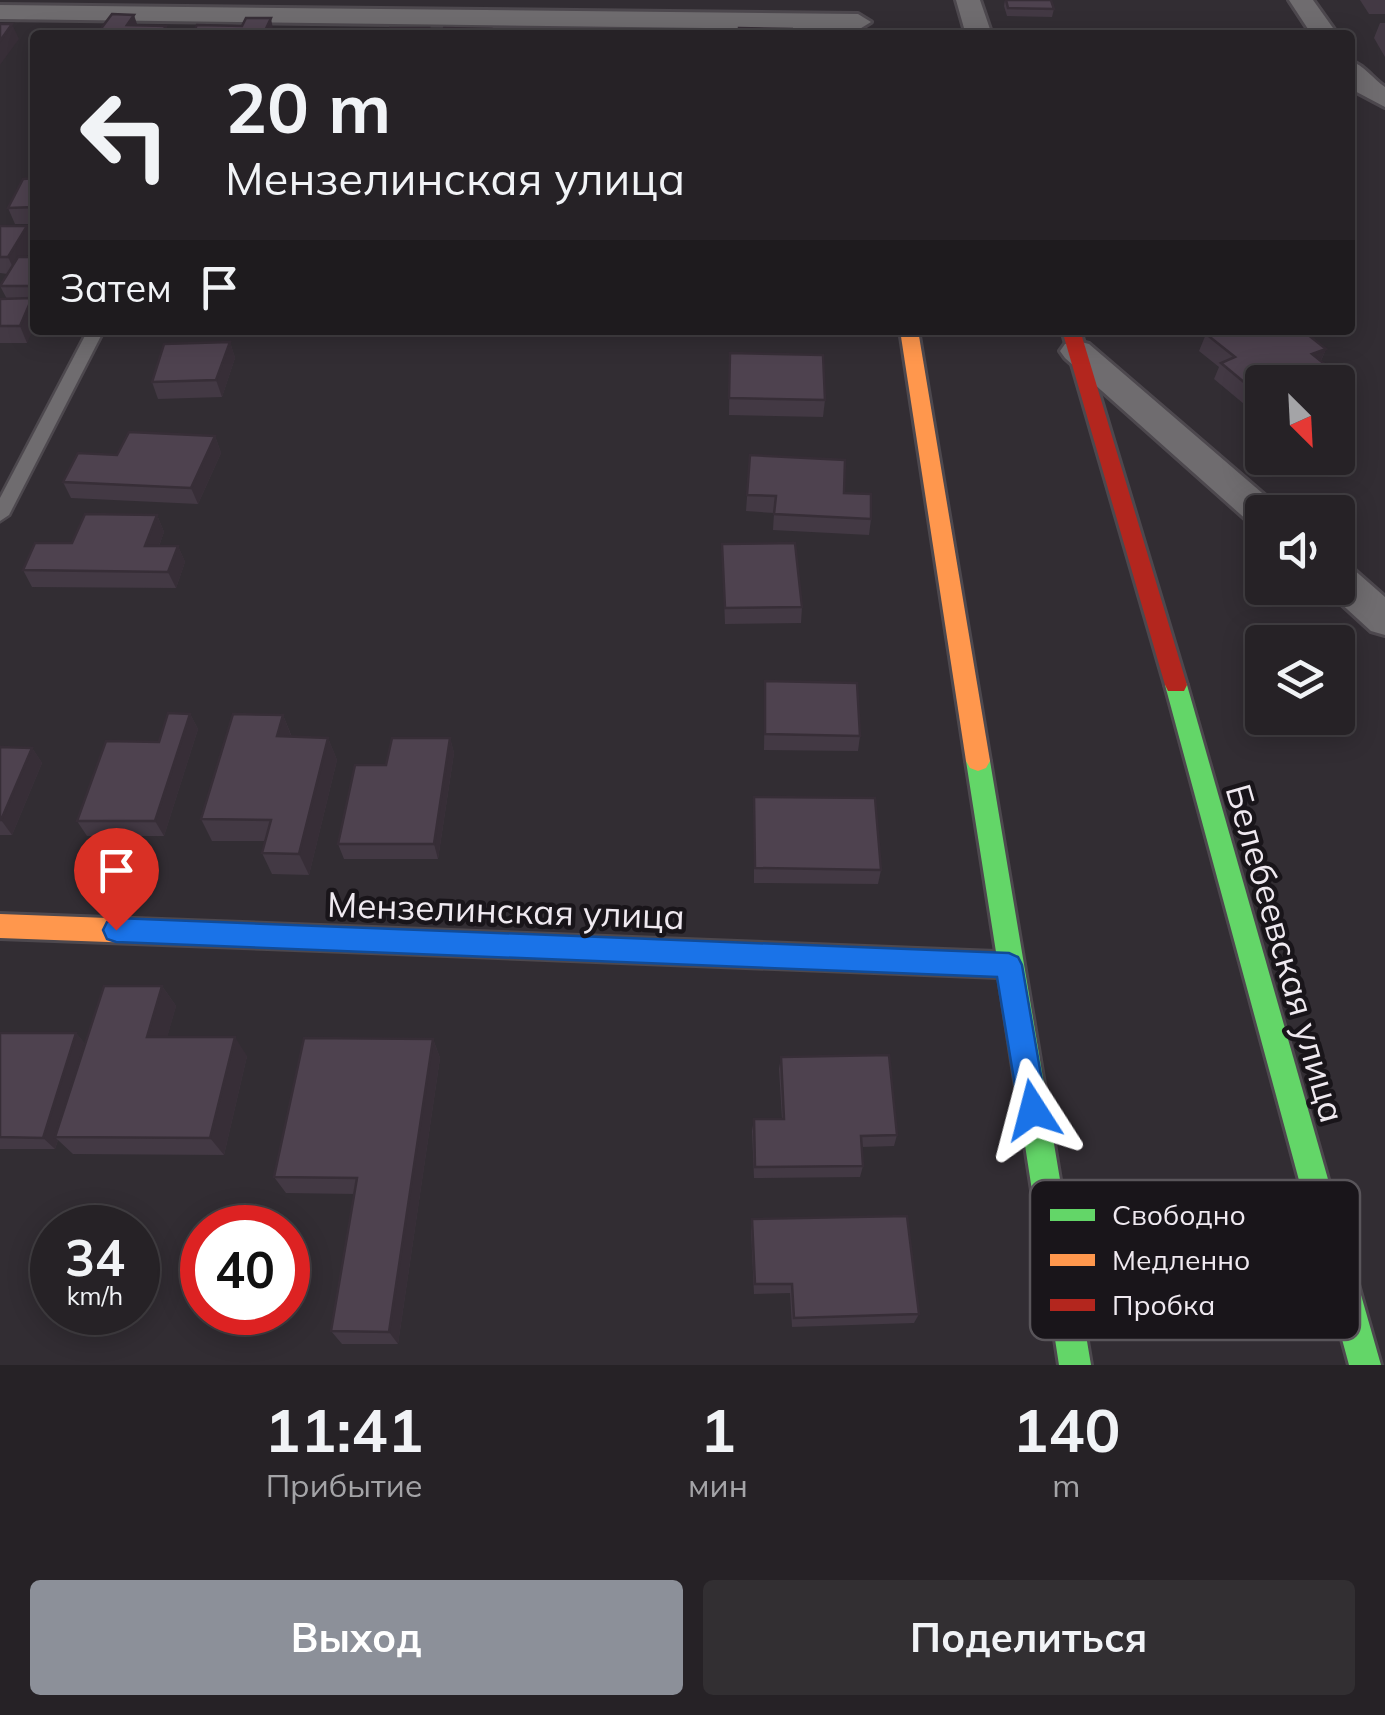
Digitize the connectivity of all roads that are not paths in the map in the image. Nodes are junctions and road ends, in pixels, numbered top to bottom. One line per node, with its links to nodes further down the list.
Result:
1 (968, 0): 5 (street)
2 (1301, 0): 6 (street)
3 (0, 12): 4 (street)
4 (858, 19)
5 (977, 30)
6 (1322, 30)
7 (1355, 76): 8 (street)
8 (1385, 99)
9 (93, 335): 13 (lane)
10 (910, 335): 17 (street)
11 (1074, 340): 12 (street); 19 (street, Белебеевская улица)
12 (1245, 496)
13 (0, 515)
14 (1355, 593): 15 (street)
15 (1385, 620)
16 (0, 926): 17 (street, Мензелинская улица)
17 (1009, 965): 18 (street)
18 (1045, 1180)
19 (1313, 1180)
20 (1072, 1340): 22 (street)
21 (1358, 1340): 23 (street, Белебеевская улица)
22 (1076, 1365)
23 (1365, 1365)

